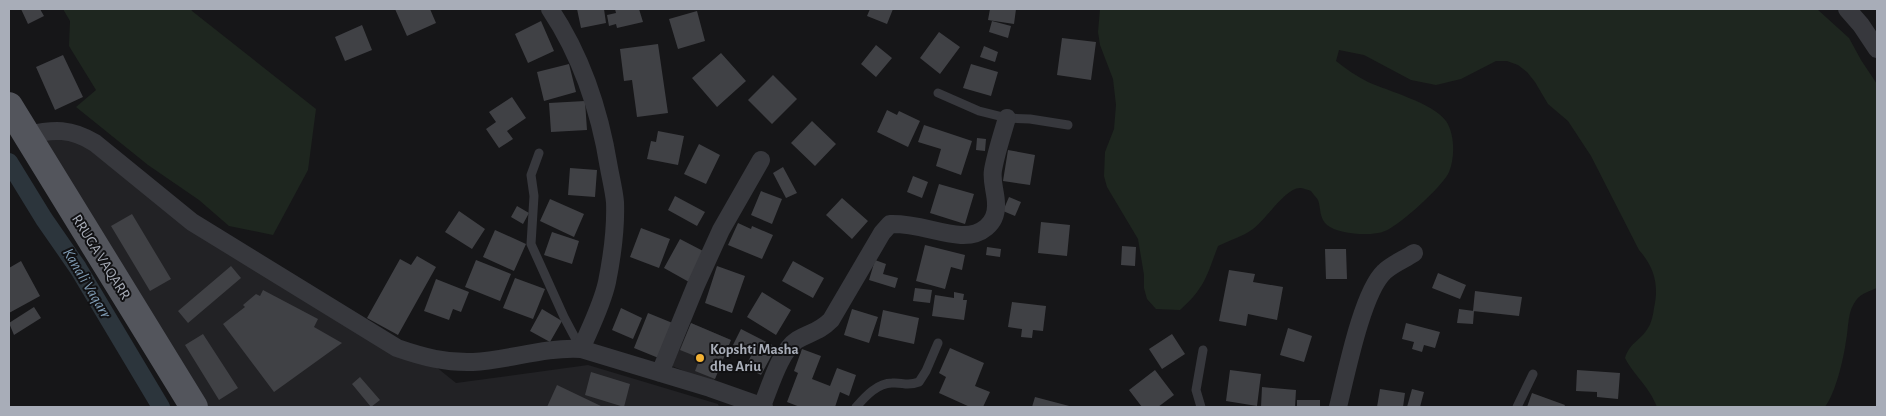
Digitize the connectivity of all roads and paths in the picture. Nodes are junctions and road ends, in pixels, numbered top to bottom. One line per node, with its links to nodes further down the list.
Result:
1 (550, 9): 13 (street)
2 (1847, 9): 3 (street)
3 (1877, 49)
4 (938, 93): 6 (lane)
5 (9, 106): 8 (main road, RRUGA VAQARR)
6 (1007, 118): 7 (lane); 18 (street)
7 (1068, 125)
8 (26, 135): 13 (street); 17 (main road, RRUGA VAQARR)
9 (539, 153): 13 (lane)
10 (761, 160): 15 (street)
11 (1414, 254): 21 (street)
12 (938, 343): 19 (lane)
13 (581, 349): 15 (street)
14 (1203, 350): 20 (lane)
15 (660, 373): 18 (street)
16 (1533, 374): 22 (lane)
17 (194, 407)
18 (763, 407)
19 (856, 407)
20 (1201, 407)
21 (1338, 407)
22 (1518, 407)

